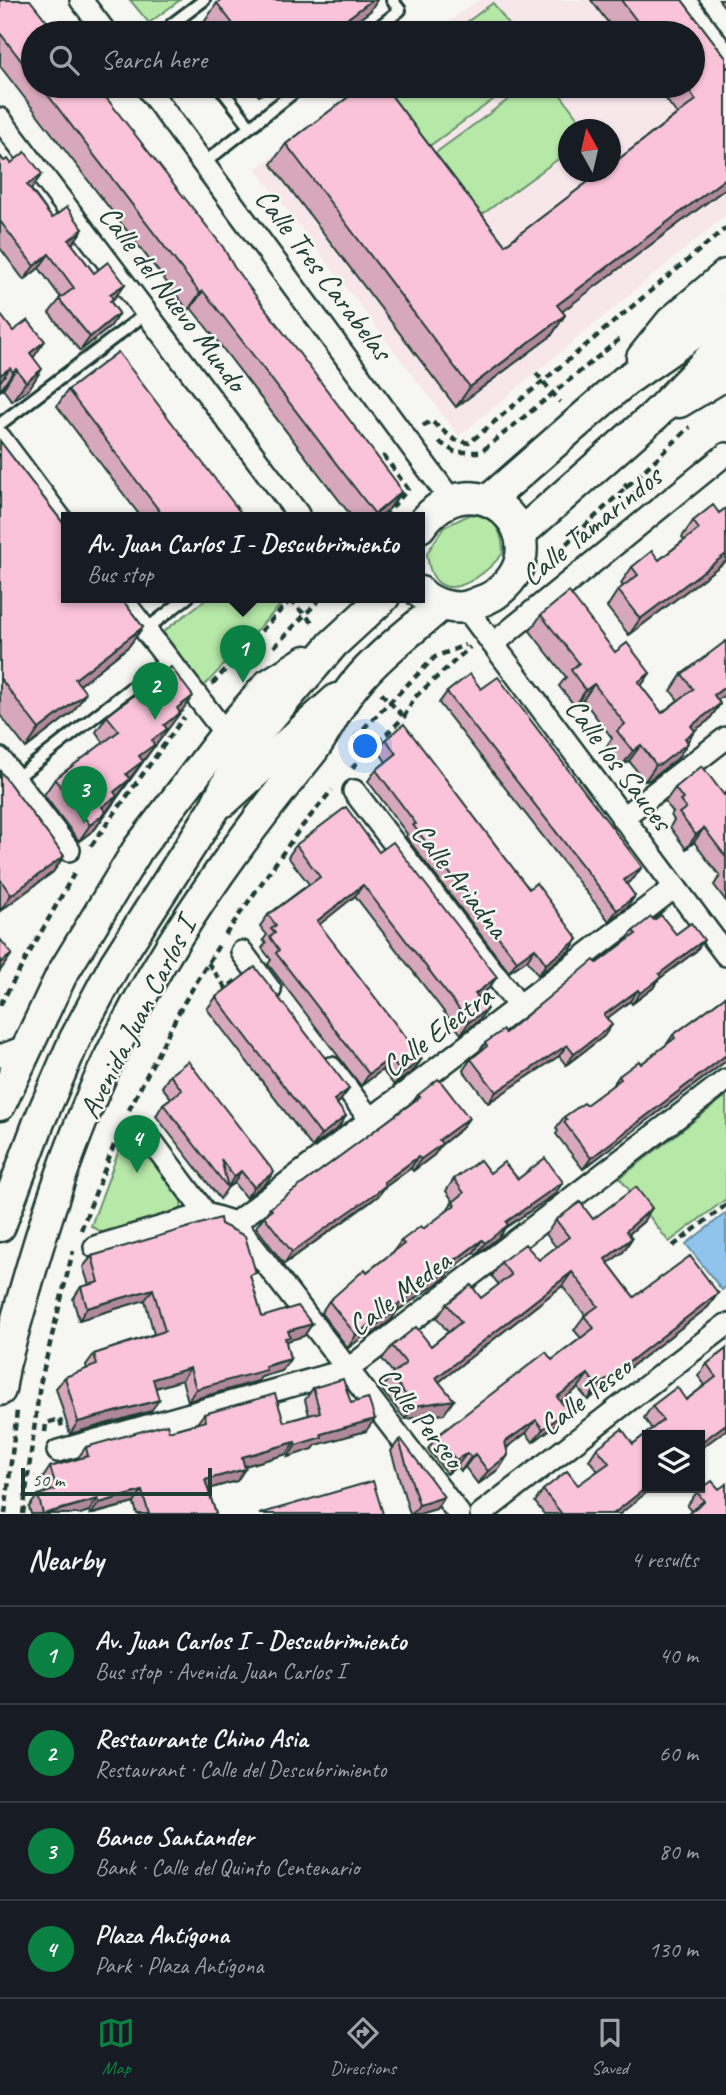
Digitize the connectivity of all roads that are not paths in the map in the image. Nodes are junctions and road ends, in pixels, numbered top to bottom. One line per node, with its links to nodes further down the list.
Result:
1 (81, 0): 5 (street)
2 (204, 0): 6 (lane)
3 (392, 0): 7 (lane)
4 (684, 0): 8 (street)
5 (97, 21)
6 (176, 21)
7 (386, 21)
8 (700, 21)
9 (705, 28): 10 (street)
10 (726, 56)
11 (155, 98): 16 (street, Calle Tres Carabelas)
12 (228, 98): 15 (lane)
13 (286, 98): 15 (lane)
14 (0, 120): 19 (street, Calle del Nuevo Mundo)
15 (250, 126): 16 (lane)
16 (204, 163): 28 (street, Calle Tres Carabelas)
17 (726, 275): 22 (main road)
18 (726, 311): 22 (main road)
19 (148, 312): 24 (lane); 29 (street, Calle del Nuevo Mundo)
20 (726, 342): 23 (main road)
21 (726, 374): 23 (main road)
22 (625, 381): 27 (main road)
23 (655, 415): 32 (main road)
24 (0, 424)
25 (0, 438): 31 (street)
26 (726, 454): 38 (street, Calle Tamarindos)
27 (489, 499): 28 (main road); 32 (main road)
28 (451, 500): 30 (main road)
29 (294, 512)
30 (420, 512)
31 (61, 519)
32 (520, 534): 33 (main road, Avenida Juan Carlos I)
33 (442, 602): 38 (street, Calle los Sauces); 41 (main road, Avenida Juan Carlos I)
34 (125, 603): 37 (street)
35 (180, 603): 37 (lane)
36 (377, 603): 39 (main road, Avenida Juan Carlos I)
37 (145, 630): 40 (street)
38 (489, 639): 48 (street, Calle los Sauces)
39 (333, 643): 42 (main road, Avenida Juan Carlos I); 47 (main road, Avenida Juan Carlos I)
40 (168, 659): 42 (street); 45 (lane)
41 (354, 685): 47 (main road, Avenida Juan Carlos I); 67 (main road, Avenida Juan Carlos I)
42 (226, 734): 55 (main road, Avenida Juan Carlos I)
43 (726, 738): 48 (street)
44 (0, 759): 45 (street)
45 (15, 779): 49 (street)
46 (344, 785): 53 (street, Calle Ariadna)
47 (213, 811): 63 (main road, Avenida Juan Carlos I)
48 (622, 818): 50 (street, Calle los Sauces)
49 (79, 855)
50 (675, 887): 52 (street, Calle los Sauces); 53 (street, Calle Electra)
51 (242, 952): 54 (street)
52 (726, 955)
53 (519, 1006): 59 (street, Calle Electra)
54 (287, 1011)
55 (14, 1051): 58 (main road, Avenida Juan Carlos I)
56 (320, 1054): 59 (street)
57 (726, 1080): 66 (street, Calle Medea)
58 (0, 1105)
59 (370, 1119): 62 (street, Calle Electra)
60 (127, 1126): 61 (street)
61 (206, 1214): 62 (street); 64 (street)
62 (235, 1223): 66 (street, Calle Perseo)
63 (0, 1226)
64 (95, 1247)
65 (726, 1325): 70 (street, Calle Teseo)
66 (347, 1370): 68 (street, Calle Medea); 69 (street, Calle Perseo)
67 (10, 1395)
68 (58, 1451)
69 (459, 1514)
70 (481, 1514)

